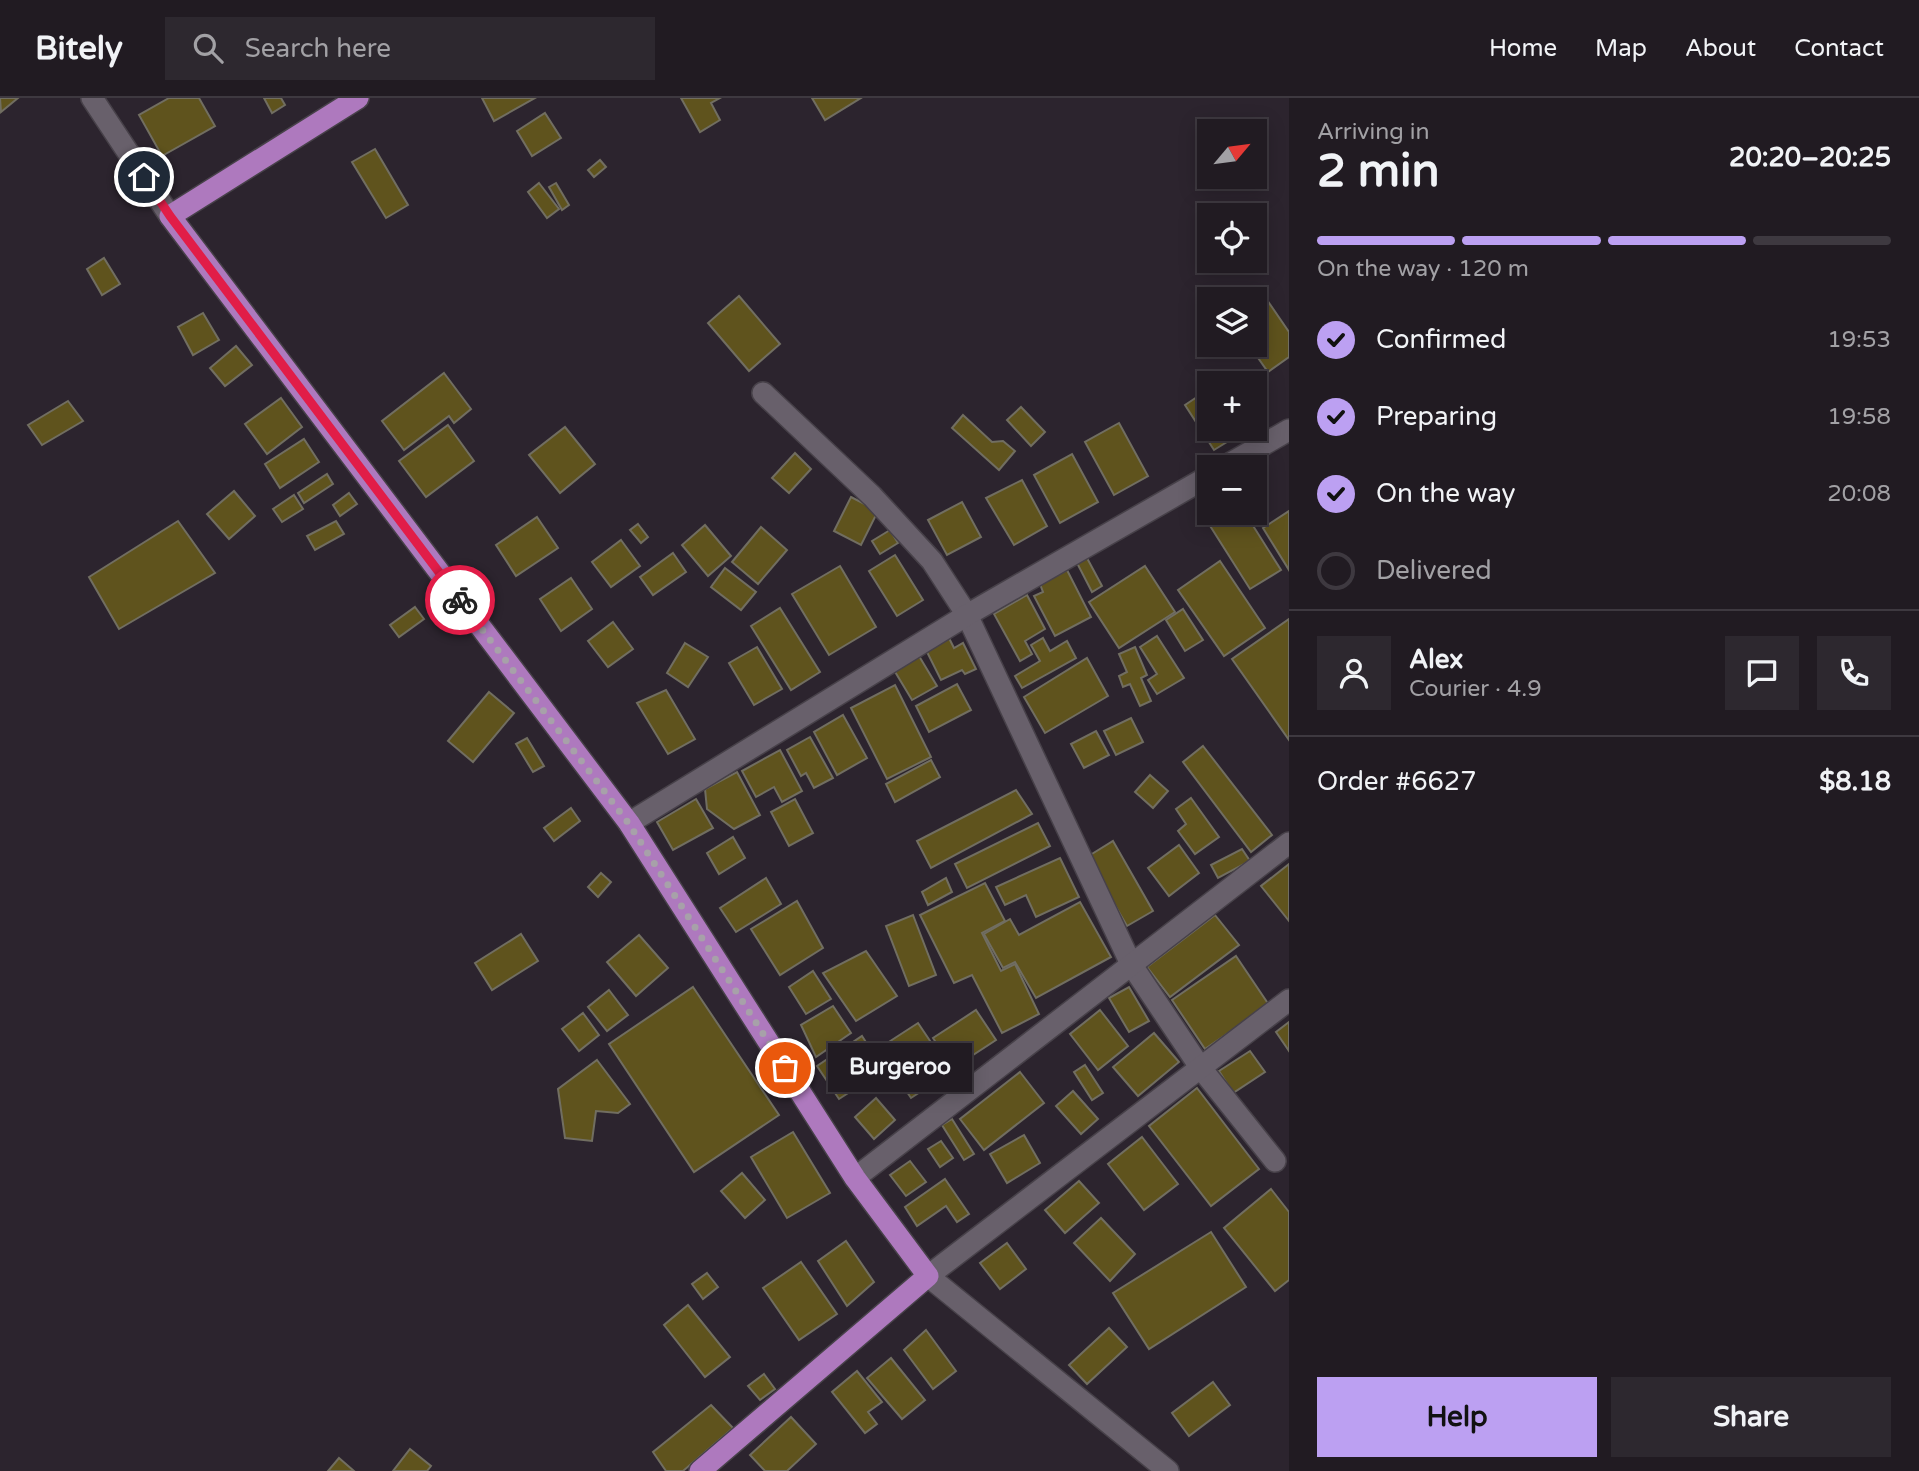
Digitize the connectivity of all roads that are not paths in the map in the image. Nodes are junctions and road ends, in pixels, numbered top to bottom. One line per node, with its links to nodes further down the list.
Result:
1 (92, 98): 3 (street)
2 (358, 98): 3 (main road)
3 (170, 216): 9 (main road)
4 (763, 393): 8 (street)
5 (1289, 430): 6 (street)
6 (1245, 455)
7 (1197, 483): 8 (street)
8 (967, 615): 9 (street); 11 (street)
9 (629, 824): 15 (main road)
10 (1289, 843): 11 (street)
11 (1131, 964): 13 (street); 15 (street)
12 (1289, 1000): 13 (street)
13 (1200, 1067): 14 (street); 16 (street)
14 (1275, 1161)
15 (855, 1178): 16 (main road)
16 (928, 1276): 17 (main road); 18 (street)
17 (700, 1471)
18 (1168, 1471)

